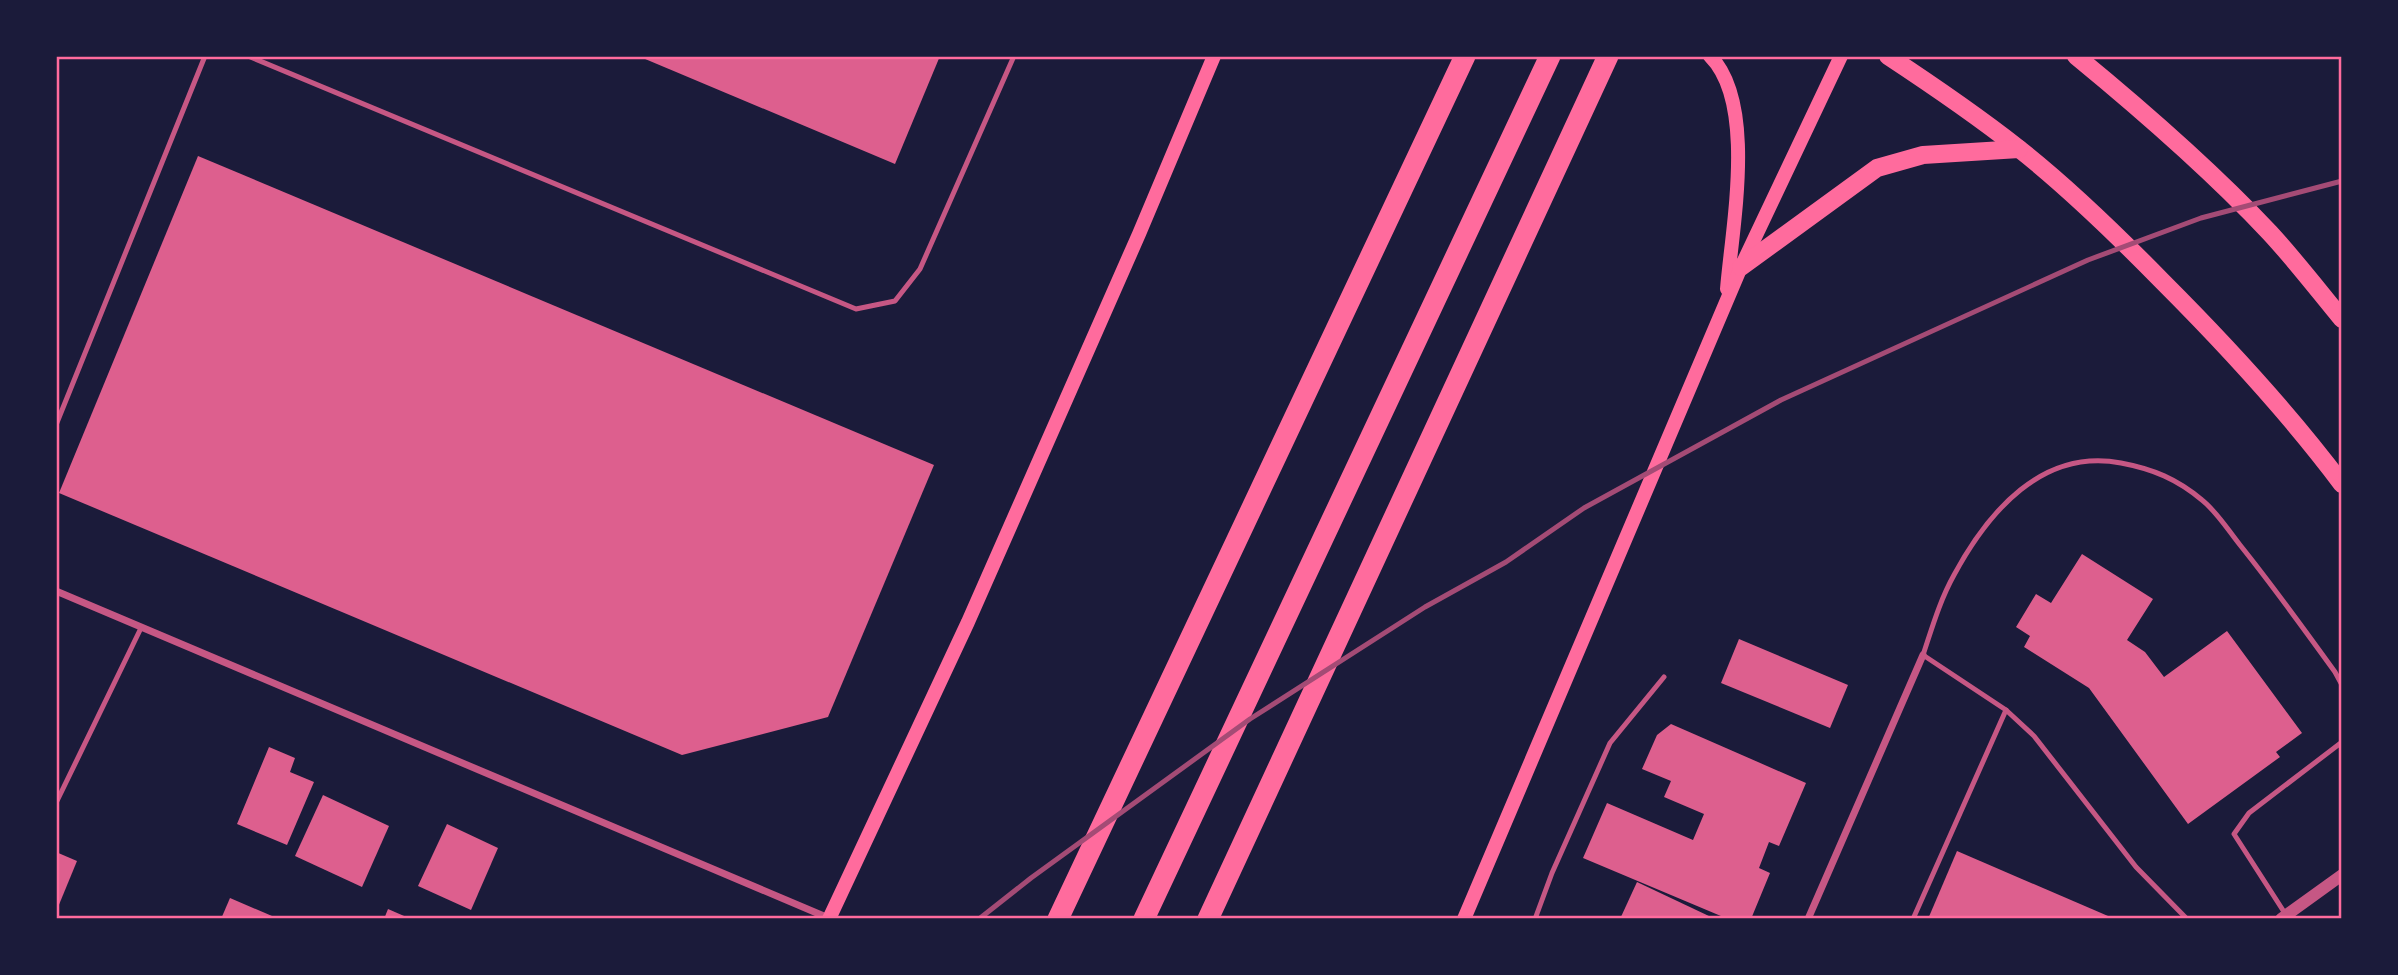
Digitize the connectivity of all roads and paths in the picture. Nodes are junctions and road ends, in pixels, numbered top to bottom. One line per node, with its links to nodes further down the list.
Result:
1 (205, 56): 16 (lane)
2 (248, 56): 3 (lane)
3 (1014, 56)
4 (1214, 56): 28 (main road)
5 (1465, 56): 29 (highway)
6 (1550, 56): 30 (highway)
7 (1608, 56): 31 (highway)
8 (1710, 56): 14 (main road)
9 (1841, 56): 13 (main road)
10 (1888, 56): 12 (main road)
11 (2076, 56): 15 (main road)
12 (2019, 149): 13 (main road); 17 (main road)
13 (1741, 267): 14 (main road)
14 (1726, 304): 32 (main road)
15 (2342, 319)
16 (56, 425)
17 (2342, 484)
18 (56, 591): 19 (street)
19 (141, 628): 25 (lane); 28 (street)
20 (1923, 655): 22 (lane); 23 (lane); 34 (street)
21 (1664, 677): 33 (lane)
22 (2342, 685)
23 (2006, 710): 35 (lane); 36 (lane)
24 (2342, 742): 27 (lane)
25 (56, 803)
26 (2342, 876): 27 (street)
27 (2285, 918)
28 (830, 919)
29 (1058, 919)
30 (1144, 919)
31 (1208, 919)
32 (1464, 919)
33 (1535, 919)
34 (1808, 919)
35 (1913, 919)
36 (2188, 919)

